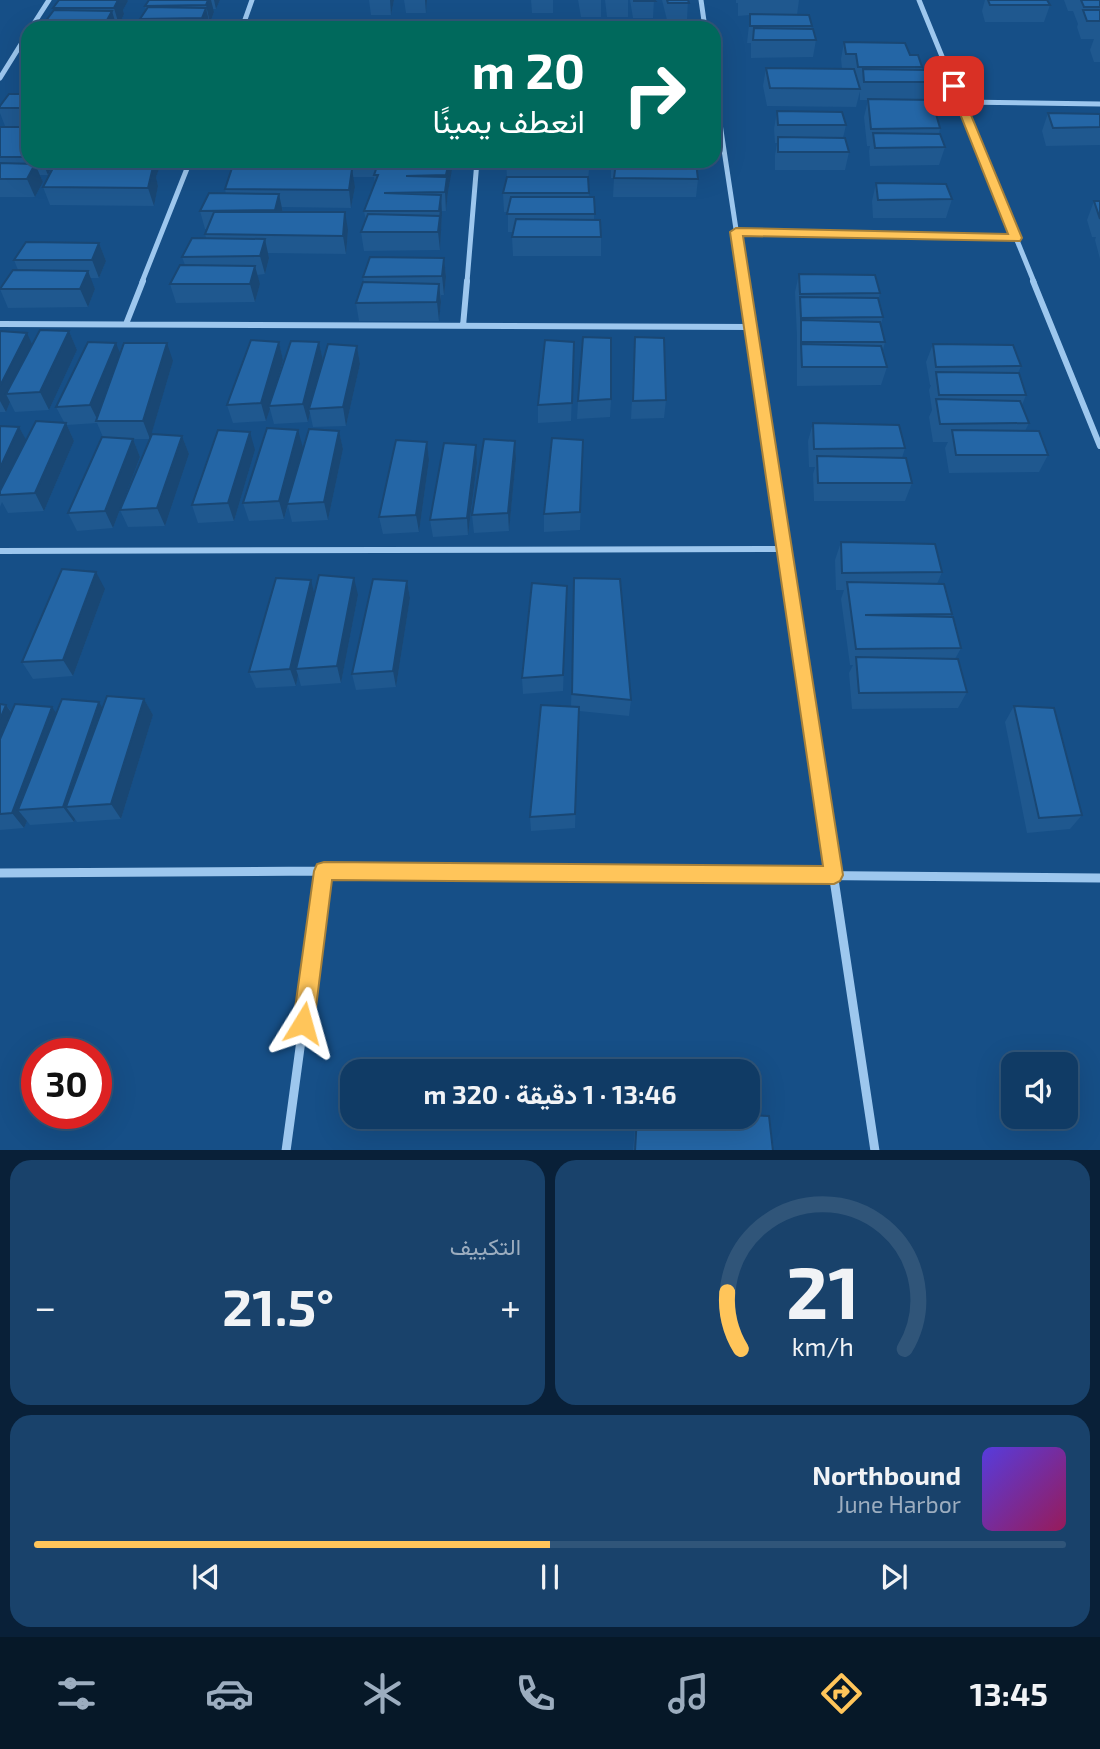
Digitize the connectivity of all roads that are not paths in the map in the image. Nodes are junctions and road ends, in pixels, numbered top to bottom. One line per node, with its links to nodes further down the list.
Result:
1 (49, 0): 5 (street)
2 (252, 0): 6 (street)
3 (701, 0): 7 (street)
4 (919, 0): 10 (street)
5 (36, 21)
6 (244, 21)
7 (704, 21)
8 (21, 44): 9 (street)
9 (0, 78)
10 (960, 102): 11 (street); 16 (street)
11 (1100, 104)
12 (721, 131): 15 (street)
13 (187, 168): 18 (street)
14 (476, 168): 19 (street)
15 (736, 232): 16 (street); 20 (street)
16 (1016, 238): 21 (street)
17 (0, 324): 18 (street)
18 (126, 324): 19 (street)
19 (463, 326): 20 (street)
20 (751, 327): 22 (street)
21 (1100, 446)
22 (784, 549): 23 (street); 26 (street)
23 (0, 551)
24 (324, 871): 25 (street); 26 (street); 28 (street)
25 (0, 873)
26 (834, 875): 27 (street); 29 (street)
27 (1100, 878)
28 (286, 1150)
29 (875, 1150)

